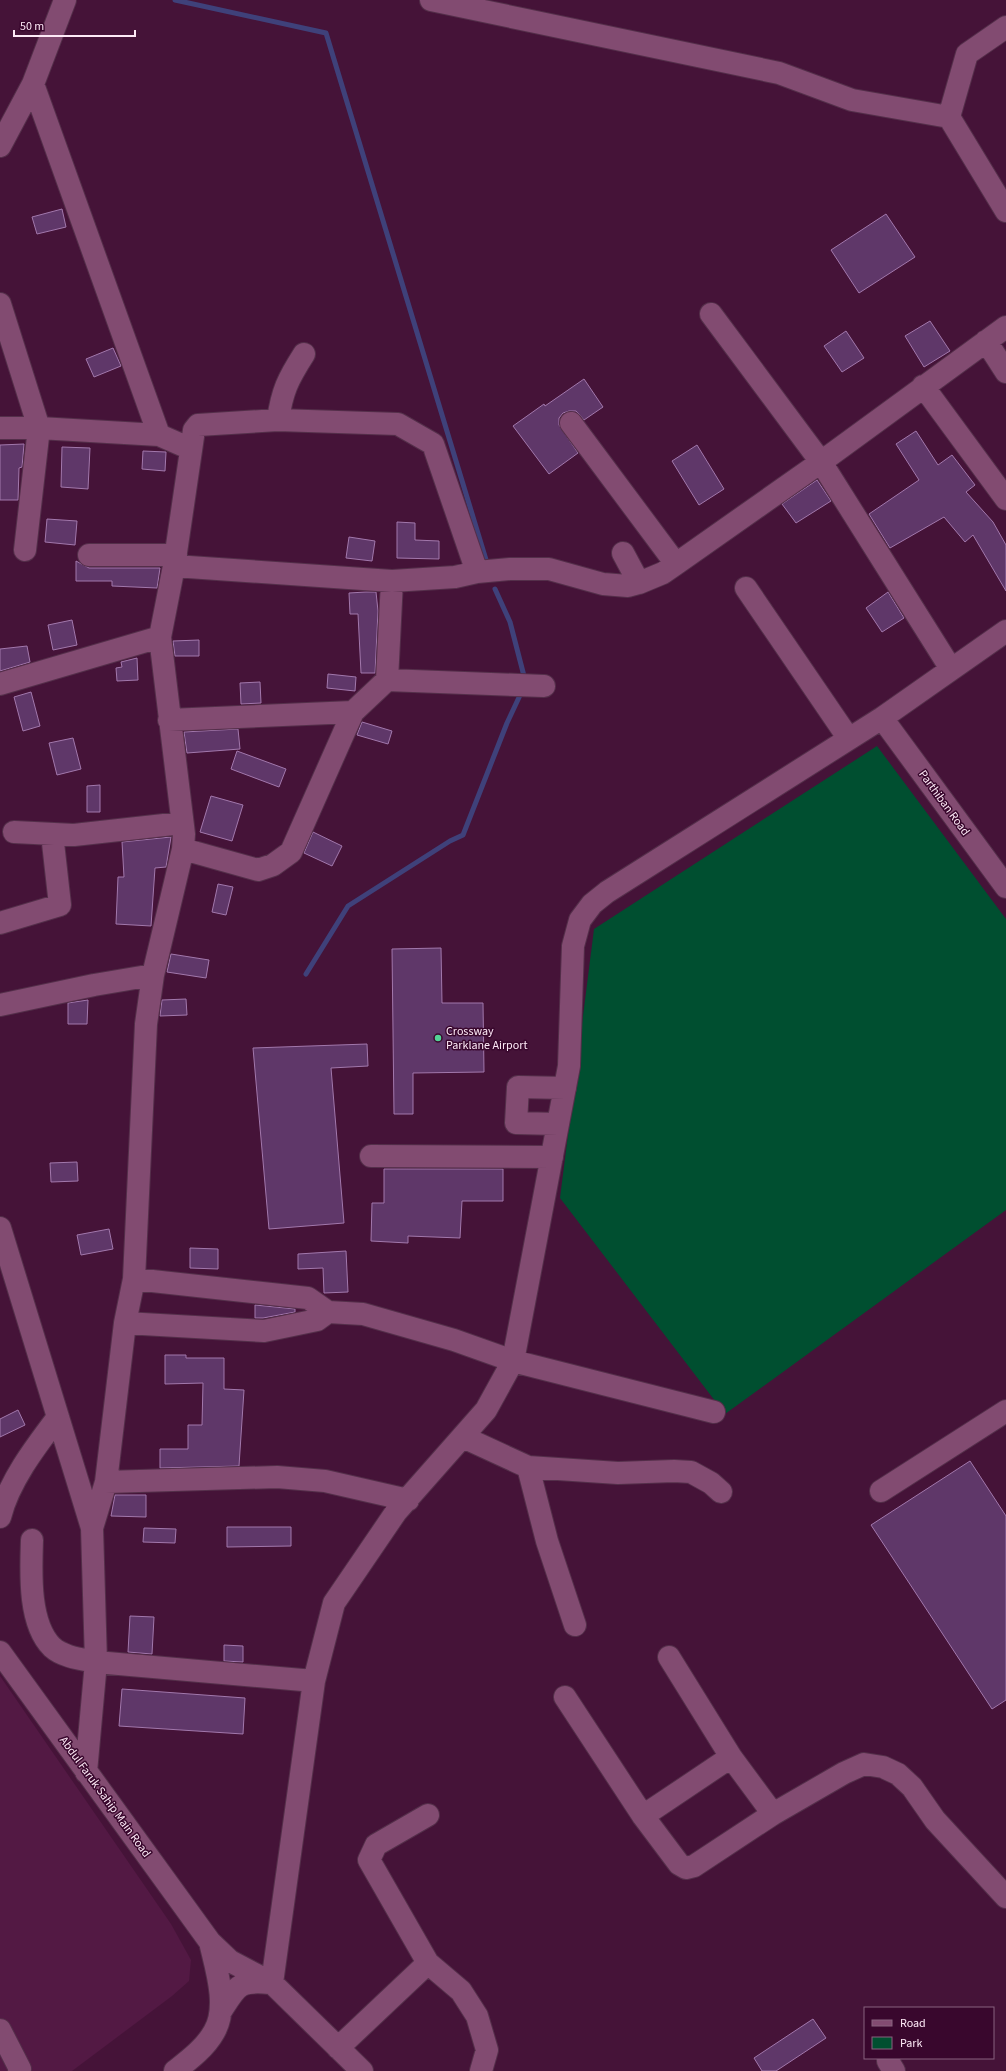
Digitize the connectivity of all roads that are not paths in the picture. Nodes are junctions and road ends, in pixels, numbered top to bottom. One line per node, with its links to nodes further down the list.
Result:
1 (65, 0): 4 (street)
2 (431, 0): 6 (street)
3 (1006, 27): 6 (street)
4 (33, 84): 5 (street); 20 (street)
5 (7, 116): 7 (street)
6 (949, 117): 8 (street)
7 (0, 146)
8 (1006, 211)
9 (0, 304): 19 (street)
10 (711, 314): 22 (street)
11 (1006, 327): 12 (street)
12 (986, 341): 14 (street); 15 (street)
13 (304, 354): 16 (street)
14 (1006, 372)
15 (923, 386): 22 (street); 23 (street)
16 (278, 420): 21 (street); 29 (street)
17 (572, 423): 28 (street)
18 (0, 428): 19 (street)
19 (39, 428): 20 (street); 24 (street)
20 (159, 435): 21 (street)
21 (192, 449): 27 (street)
22 (821, 462): 28 (street); 35 (street)
23 (1006, 499)
24 (25, 550)
25 (623, 553): 31 (street)
26 (90, 555): 27 (street)
27 (175, 561): 30 (street); 34 (street)
28 (676, 564): 31 (street)
29 (477, 572): 30 (street); 31 (street)
30 (392, 581): 36 (street)
31 (639, 583)
32 (746, 588): 42 (street)
33 (1006, 630): 35 (street)
34 (160, 637): 37 (street); 41 (street)
35 (951, 669): 40 (street)
36 (387, 680): 38 (street); 39 (street)
37 (0, 684)
38 (544, 686)
39 (353, 712): 41 (street); 46 (street)
40 (882, 718): 42 (street); 47 (street, Parthiban Road)
41 (169, 720): 43 (street)
42 (850, 739): 51 (street)
43 (182, 823): 45 (street); 46 (street)
44 (14, 832): 45 (street)
45 (52, 834): 48 (street)
46 (183, 849): 49 (street)
47 (1006, 887)
48 (0, 923)
49 (153, 975): 50 (street); 56 (street)
50 (0, 1005)
51 (565, 1088): 52 (street); 52 (street)
52 (558, 1124): 54 (street)
53 (371, 1156): 54 (street)
54 (552, 1157): 59 (street)
55 (0, 1228): 62 (street)
56 (134, 1279): 57 (street); 58 (street)
57 (328, 1312): 58 (street); 59 (street)
58 (125, 1323): 65 (street)
59 (514, 1361): 61 (street); 63 (street)
60 (1006, 1411): 66 (street)
61 (714, 1412)
62 (58, 1418): 69 (street); 70 (street)
63 (463, 1437): 64 (street); 68 (street)
64 (528, 1468): 67 (street); 72 (street)
65 (106, 1482): 68 (street); 70 (street)
66 (881, 1491)
67 (721, 1492)
68 (408, 1500): 76 (street)
69 (0, 1517)
70 (92, 1528): 75 (street)
71 (32, 1540): 75 (street)
72 (575, 1625)
73 (0, 1652): 79 (street, Abdul Faruk Sahip Main Road)
74 (670, 1657): 78 (street)
75 (96, 1662): 76 (street); 79 (street)
76 (314, 1681): 86 (street)
77 (565, 1698): 82 (street)
78 (731, 1757): 80 (street); 82 (street)
79 (86, 1772): 84 (street, Abdul Faruk Sahip Main Road)
80 (773, 1814): 82 (street); 83 (street)
81 (428, 1815): 85 (street)
82 (643, 1816)
83 (1006, 1897)
84 (210, 1942): 86 (street); 87 (street)
85 (428, 1963): 89 (street); 93 (street)
86 (272, 1983): 87 (street); 89 (street)
87 (221, 2011): 91 (street)
88 (0, 2030): 90 (street)
89 (338, 2048): 92 (street)
90 (20, 2071)
91 (175, 2071)
92 (362, 2071)
93 (481, 2071)

